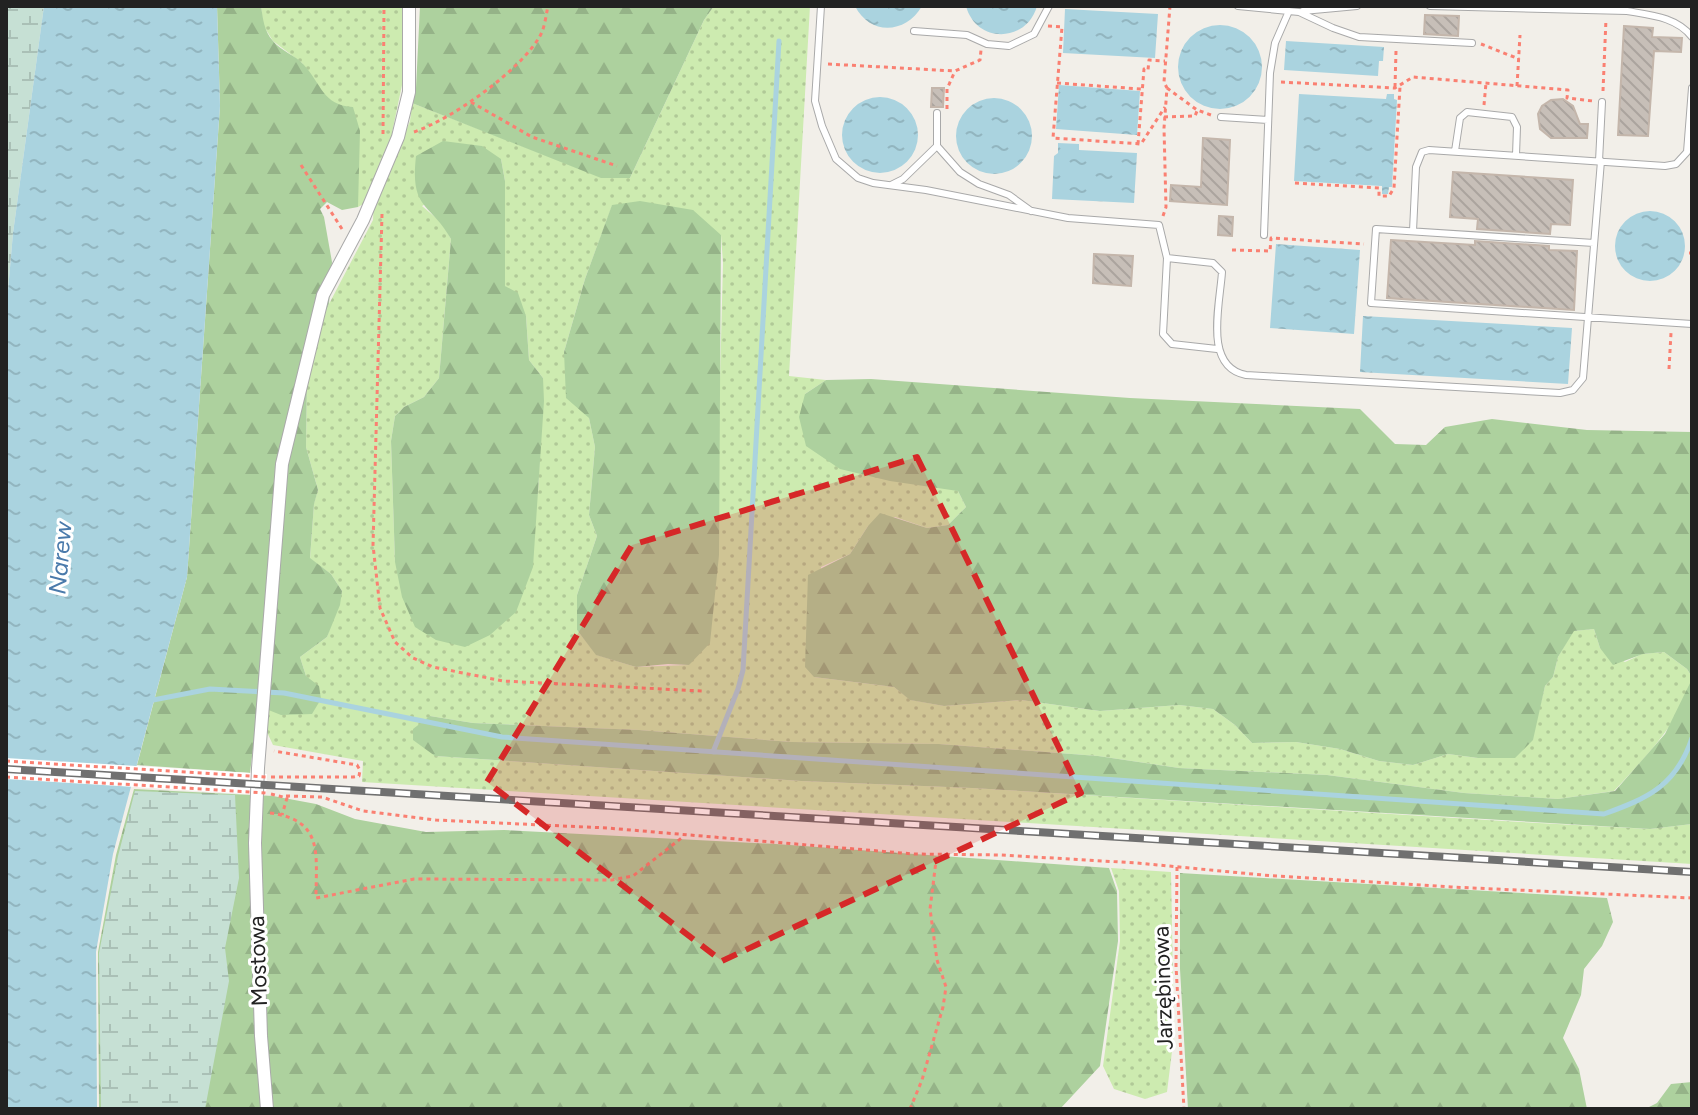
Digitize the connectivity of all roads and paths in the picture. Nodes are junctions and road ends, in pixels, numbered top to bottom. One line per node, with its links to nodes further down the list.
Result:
1 (384, 6): 43 (path)
2 (409, 6): 42 (street, Mostowa)
3 (548, 6): 33 (path)
4 (821, 6): 23 (lane)
5 (1049, 6): 14 (lane)
6 (1170, 6): 22 (path)
7 (1238, 6): 11 (lane)
8 (1357, 6): 13 (lane)
9 (1430, 6): 10 (lane)
10 (1480, 7): 12 (lane)
11 (1289, 11): 13 (lane); 25 (lane)
12 (1606, 11): 17 (lane); 34 (path)
13 (1299, 12): 18 (lane)
14 (1040, 26): 19 (lane); 26 (path)
15 (914, 31): 19 (lane)
16 (1520, 35): 21 (path)
17 (1692, 37)
18 (1397, 39): 20 (lane); 29 (path)
19 (981, 42): 24 (path)
20 (1472, 43): 21 (path)
21 (1519, 59): 28 (path)
22 (1165, 61): 30 (path); 32 (path)
23 (816, 63): 24 (path); 54 (lane)
24 (955, 71): 37 (path)
25 (1270, 81): 29 (path); 41 (lane)
26 (1057, 83): 32 (path); 44 (path)
27 (1486, 83): 28 (path); 29 (path); 38 (path)
28 (1517, 86): 34 (path)
29 (1398, 87): 53 (path)
30 (1167, 88): 35 (path); 36 (path)
31 (1692, 88): 48 (lane)
32 (1142, 89): 44 (path)
33 (471, 102): 42 (path); 52 (path)
34 (1602, 102): 49 (lane)
35 (1165, 107): 39 (path); 44 (path)
36 (1197, 110): 39 (path); 40 (path)
37 (937, 113): 45 (lane)
38 (1484, 113): 46 (lane); 47 (lane)
39 (1164, 117): 57 (path)
40 (1221, 117): 41 (lane)
41 (1268, 120): 59 (lane)
42 (398, 137): 60 (street, Mostowa)
43 (383, 138)
44 (1138, 144)
45 (937, 146): 54 (lane); 56 (lane)
46 (1455, 151): 47 (lane); 58 (lane)
47 (1516, 155): 49 (lane)
48 (1684, 158): 49 (lane); 50 (lane)
49 (1600, 161): 61 (lane)
50 (1692, 162)
51 (301, 165): 60 (path)
52 (617, 166)
53 (1295, 183)
54 (891, 185): 56 (lane)
55 (382, 204): 70 (path)
56 (1032, 212): 57 (lane)
57 (1159, 225): 64 (lane)
58 (1413, 231): 61 (lane); 62 (lane)
59 (1264, 235)
60 (352, 241): 71 (street, Mostowa)
61 (1594, 243): 65 (lane)
62 (1375, 245): 63 (path); 65 (lane)
63 (1232, 250)
64 (1167, 258): 68 (lane); 68 (lane)
65 (1588, 319): 66 (lane); 68 (lane)
66 (1671, 322): 67 (lane); 69 (path)
67 (1692, 324)
68 (1217, 349)
69 (1669, 369)
70 (702, 691)
71 (259, 749): 72 (path, bridge); 75 (street, Mostowa)
72 (6, 761)
73 (6, 777): 74 (path, bridge)
74 (286, 796): 76 (path); 77 (path)
75 (256, 812): 76 (path); 81 (street, Mostowa)
76 (282, 815): 77 (path)
77 (684, 836): 78 (path)
78 (937, 852): 79 (path); 82 (path)
79 (1177, 867): 80 (path); 83 (path, Jarzębinowa)
80 (1692, 898)
81 (267, 1109)
82 (910, 1109)
83 (1184, 1109)

